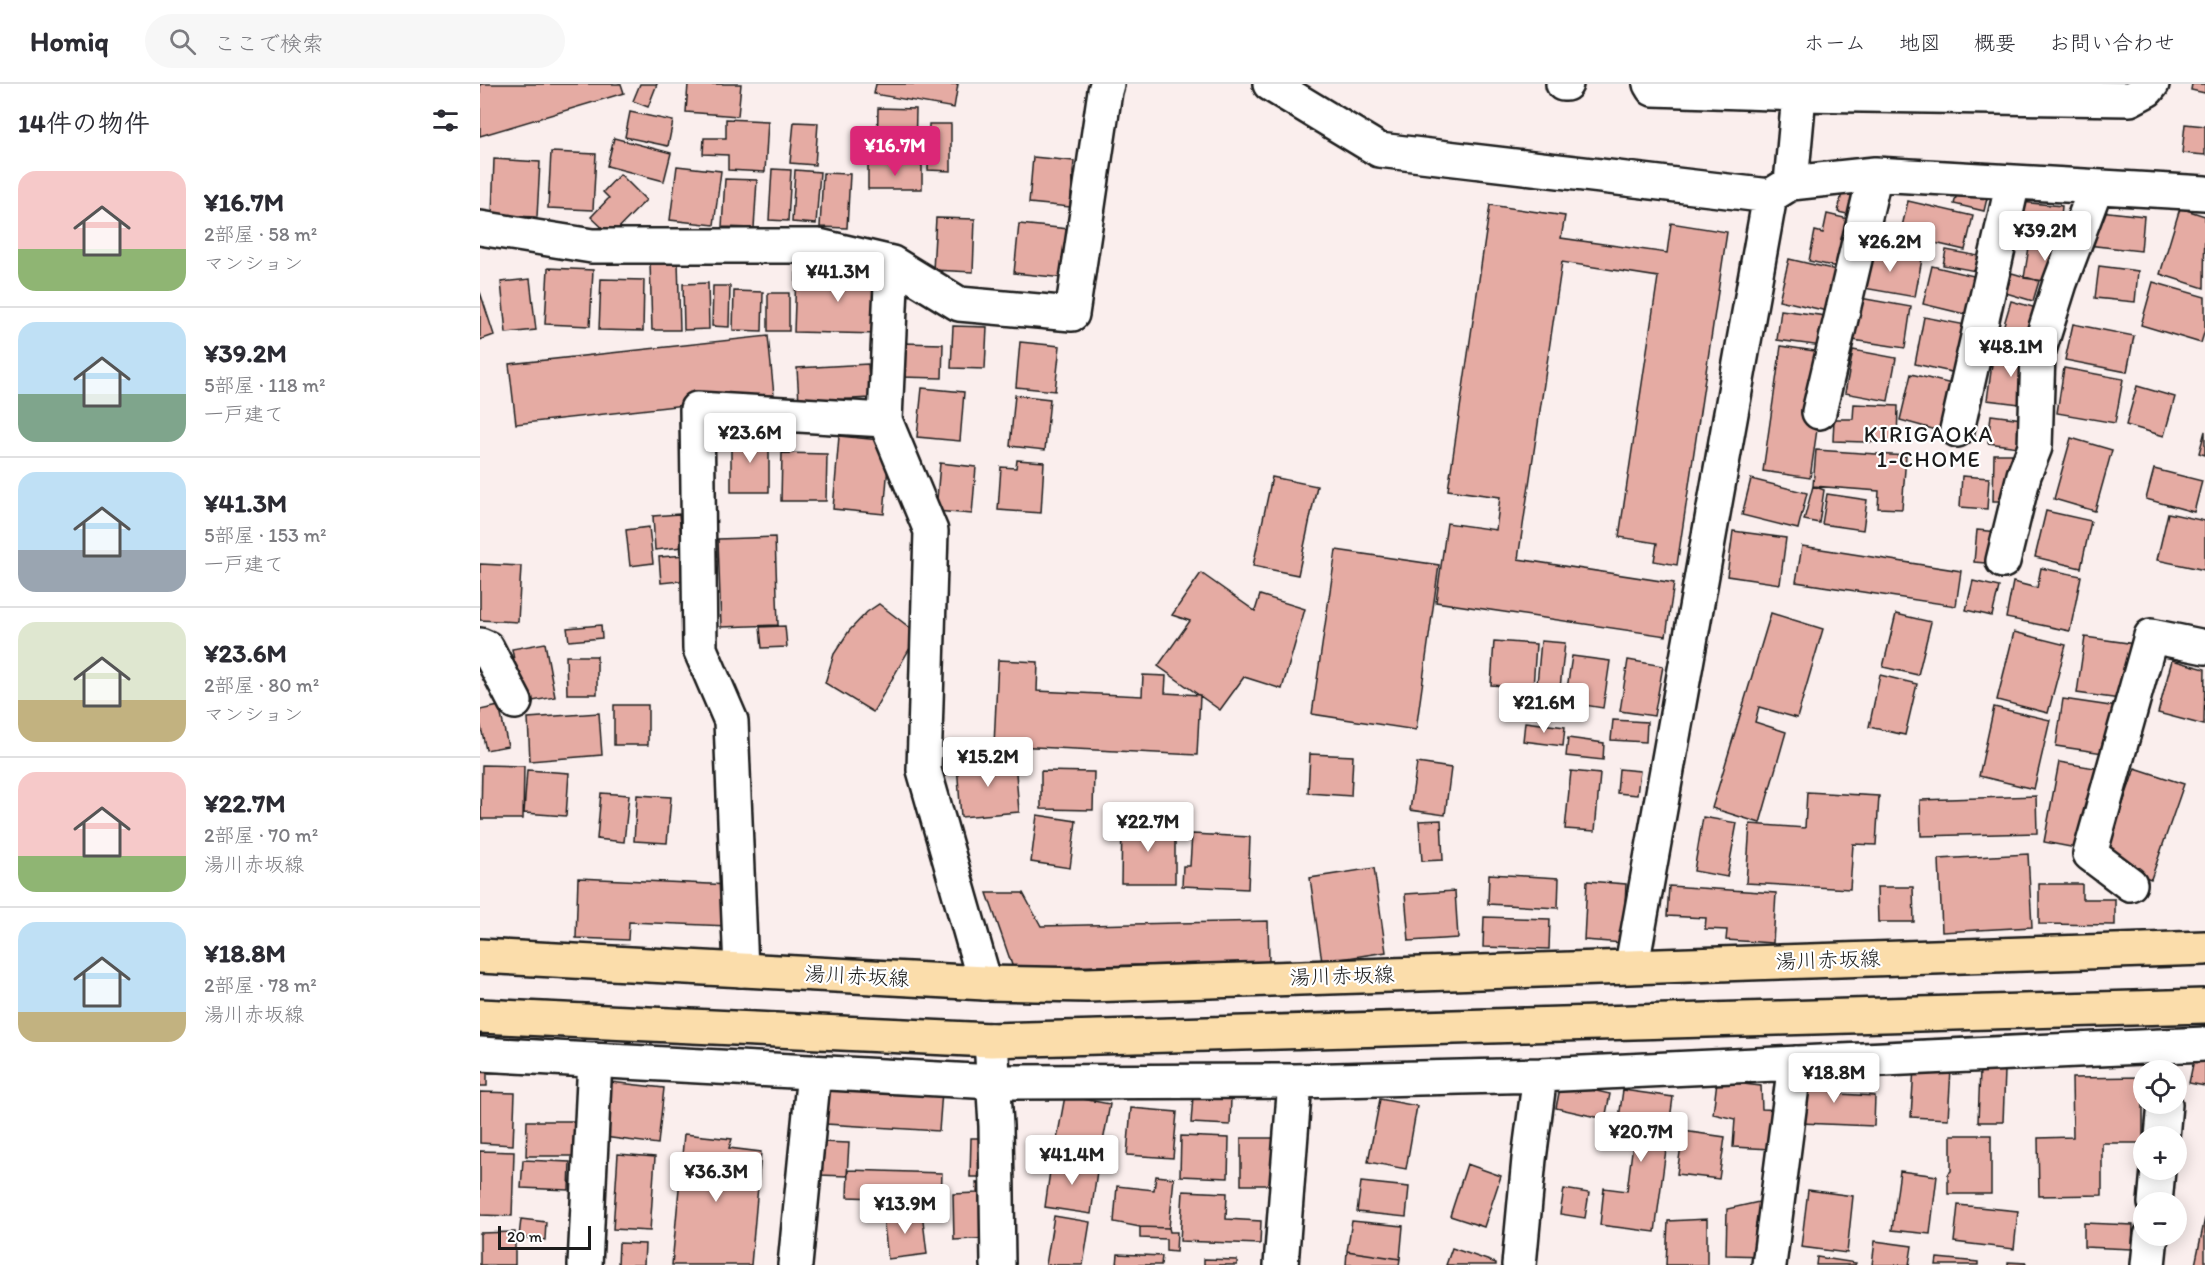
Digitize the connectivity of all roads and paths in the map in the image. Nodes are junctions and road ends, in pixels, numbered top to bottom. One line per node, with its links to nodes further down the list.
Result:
1 (1107, 84): 12 (street)
2 (1270, 84): 9 (street)
3 (1650, 84): 5 (street)
4 (2152, 84): 5 (street)
5 (1800, 89): 9 (street)
6 (1875, 174): 7 (street); 9 (street); 13 (street)
7 (2013, 182): 8 (street); 15 (street)
8 (2096, 187): 10 (street); 16 (street)
9 (1780, 189): 23 (street)
10 (2205, 193)
11 (480, 228): 12 (street)
12 (892, 263): 14 (street)
13 (1819, 412)
14 (885, 420): 24 (street); 25 (street)
15 (1957, 430)
16 (2003, 561)
17 (480, 645): 19 (street)
18 (2205, 647): 20 (street)
19 (515, 702)
20 (2130, 884)
21 (2205, 948): 23 (main road, 湯川赤坂線)
22 (480, 956): 24 (main road, 湯川赤坂線)
23 (1632, 965): 25 (main road, 湯川赤坂線)
24 (741, 970): 25 (main road, 湯川赤坂線)
25 (985, 983)
26 (2205, 1006): 28 (main road)
27 (480, 1016): 28 (main road)
28 (991, 1040): 36 (street)
29 (2205, 1044): 31 (street)
30 (480, 1054): 32 (street)
31 (2170, 1058): 33 (street)
32 (595, 1060): 34 (street); 39 (street)
33 (1795, 1062): 35 (street); 44 (street)
34 (814, 1072): 36 (street); 40 (street)
35 (1540, 1075): 37 (street); 43 (street)
36 (993, 1082): 37 (street); 41 (street)
37 (1294, 1082): 42 (street)
38 (2150, 1246): 45 (street)
39 (585, 1265)
40 (795, 1265)
41 (998, 1265)
42 (1281, 1265)
43 (1519, 1265)
44 (1769, 1265)
45 (2148, 1265)

